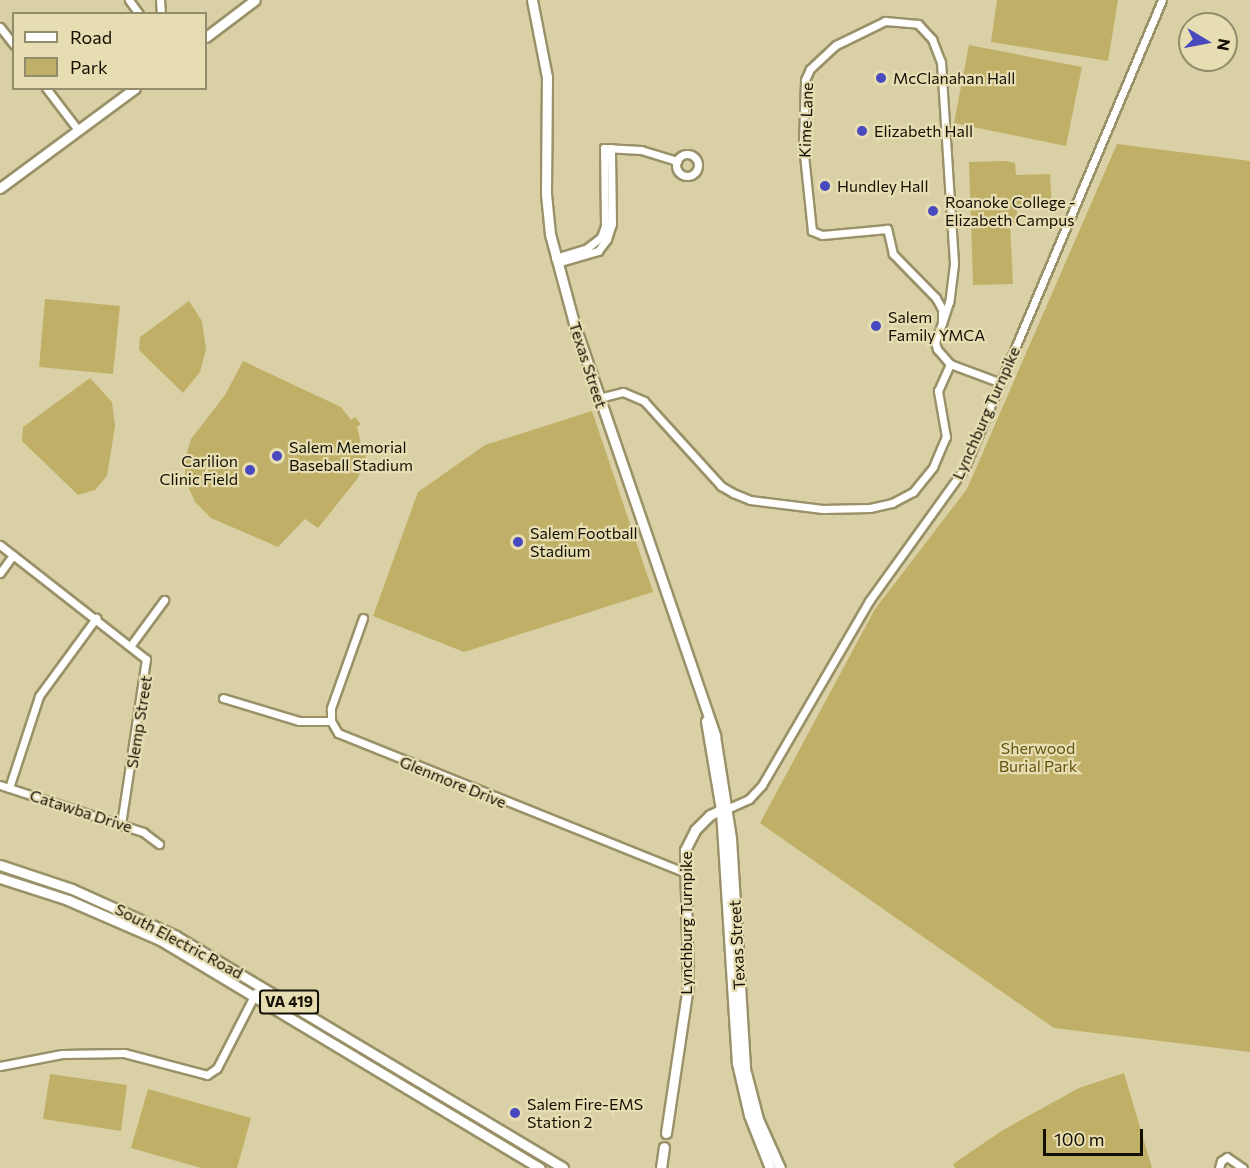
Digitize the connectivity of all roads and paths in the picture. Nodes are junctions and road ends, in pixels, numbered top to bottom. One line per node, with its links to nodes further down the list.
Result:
1 (255, 0): 5 (main road)
2 (532, 0): 12 (main road, Texas Street)
3 (1162, 0): 15 (street, Lynchburg Turnpike)
4 (0, 27): 6 (street)
5 (207, 36)
6 (12, 42)
7 (48, 90): 9 (street)
8 (132, 90): 9 (main road)
9 (78, 130): 11 (main road)
10 (677, 161): 12 (street)
11 (0, 188)
12 (556, 261): 16 (main road, Texas Street)
13 (942, 323): 13 (street, Kime Lane); 14 (street, Kime Lane)
14 (950, 364): 15 (street); 16 (street)
15 (1001, 383): 28 (street, Lynchburg Turnpike)
16 (599, 398): 28 (main road, Texas Street)
17 (0, 545): 18 (street)
18 (13, 555): 19 (street); 21 (street)
19 (0, 573)
20 (164, 600): 23 (street)
21 (96, 618): 23 (street); 27 (street)
22 (363, 618): 25 (street)
23 (131, 645): 29 (street, Slemp Street)
24 (223, 698): 25 (street)
25 (331, 721): 32 (street, Glenmore Drive)
26 (0, 785): 27 (street, Catawba Drive)
27 (9, 788): 29 (street, Catawba Drive)
28 (725, 809): 32 (main road, Lynchburg Turnpike); 42 (main road, Texas Street); 43 (main road, Texas Street)
29 (121, 824): 30 (street, Catawba Drive)
30 (159, 844)
31 (0, 866): 34 (main road, South Electric Road / VA 419)
32 (683, 872): 37 (main road, Lynchburg Turnpike)
33 (0, 878): 35 (main road, South Electric Road / VA 419)
34 (260, 985): 35 (street); 40 (main road, South Electric Road / VA 419)
35 (254, 994): 36 (street); 39 (main road, South Electric Road / VA 419)
36 (0, 1066)
37 (666, 1132)
38 (664, 1147): 41 (main road)
39 (540, 1168)
40 (563, 1168)
41 (660, 1168)
42 (770, 1168)
43 (780, 1168)
44 (1219, 1168): 45 (street)
45 (1244, 1168)

